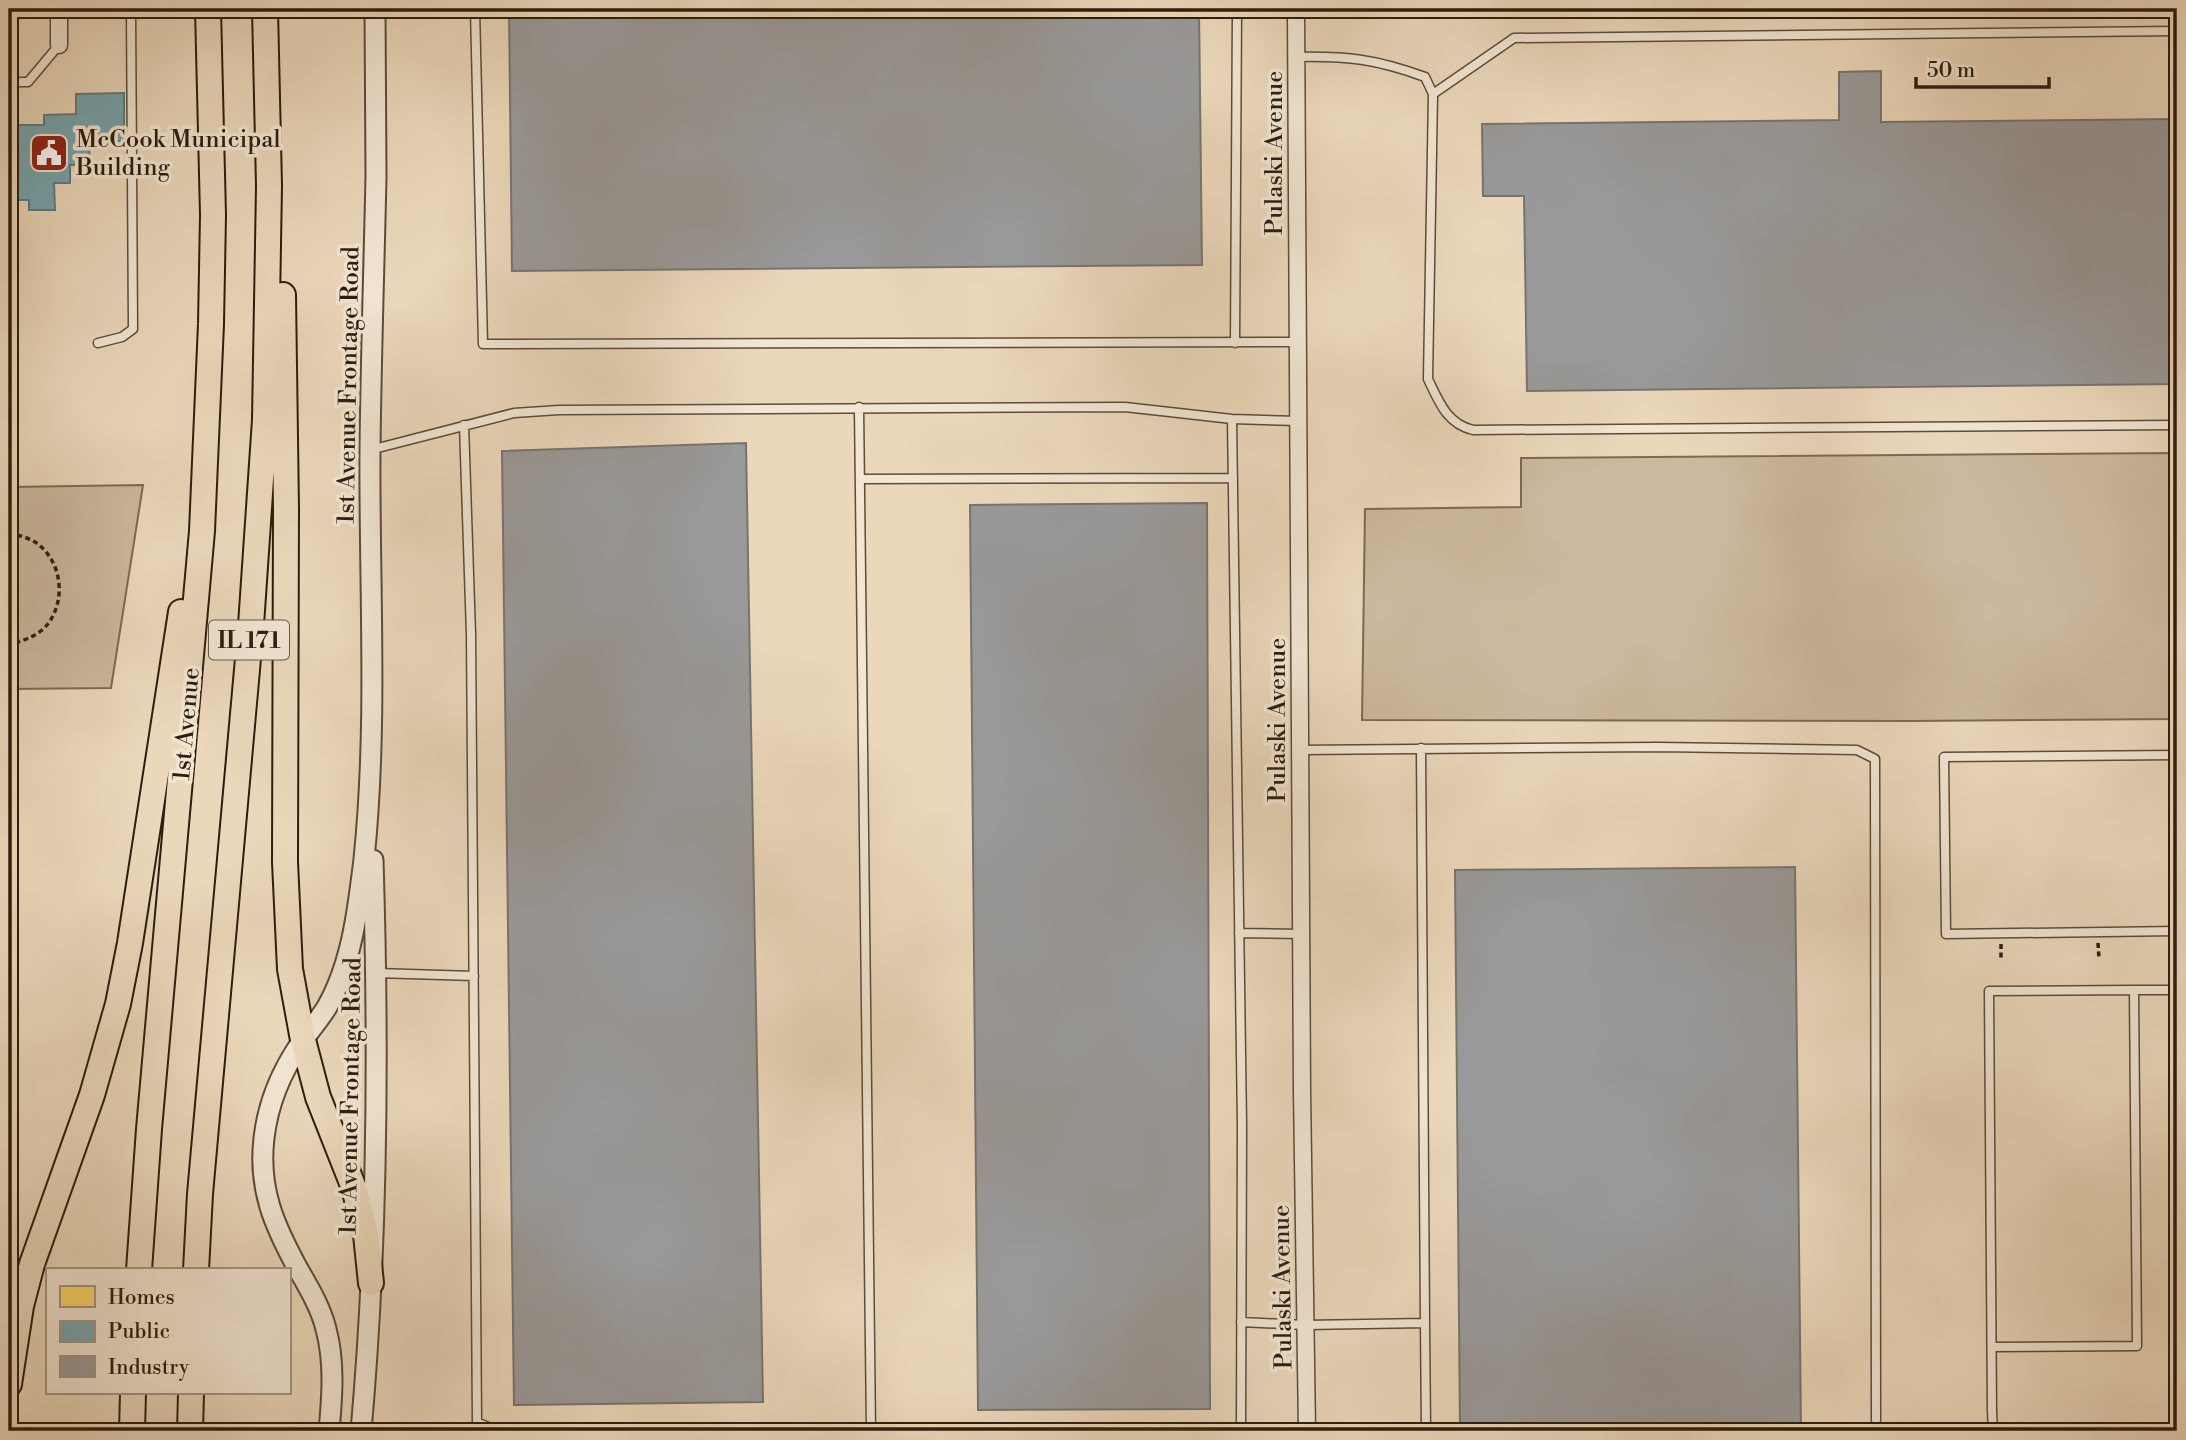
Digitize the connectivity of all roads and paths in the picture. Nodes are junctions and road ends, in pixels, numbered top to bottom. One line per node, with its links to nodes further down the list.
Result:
1 (59, 9): 10 (street)
2 (131, 9): 17 (lane)
3 (208, 9): 23 (main road, 1st Avenue / IL 171)
4 (265, 9): 13 (main road, IL 171)
5 (374, 9): 24 (street, 1st Avenue Frontage Road)
6 (475, 9): 15 (lane)
7 (1237, 9): 15 (lane)
8 (1296, 9): 11 (street, Pulaski Avenue)
9 (2177, 31): 14 (lane)
10 (59, 46): 12 (lane)
11 (1296, 57): 14 (lane); 16 (street, Pulaski Avenue)
12 (9, 82)
13 (267, 83): 40 (main road); 42 (main road, IL 171)
14 (1433, 94): 22 (lane)
15 (1235, 342): 16 (lane)
16 (1298, 342): 20 (street, Pulaski Avenue)
17 (98, 343)
18 (859, 407): 19 (lane); 21 (lane); 26 (lane)
19 (1232, 419): 20 (lane); 25 (lane)
20 (1298, 421): 30 (street, Pulaski Avenue)
21 (464, 425): 24 (lane); 37 (lane)
22 (2177, 425)
23 (207, 434): 41 (main road, 1st Avenue / IL 171); 48 (main road)
24 (370, 450): 32 (street, 1st Avenue Frontage Road)
25 (1233, 478): 26 (lane); 34 (lane)
26 (860, 479): 57 (lane)
27 (9, 533): 28 (path)
28 (9, 645)
29 (1421, 748): 30 (lane); 45 (lane); 51 (lane)
30 (1300, 750): 35 (street, Pulaski Avenue)
31 (2177, 754): 33 (lane)
32 (370, 761): 36 (street, 1st Avenue Frontage Road); 40 (street, 1st Avenue Frontage Road)
33 (2177, 931)
34 (1239, 933): 35 (lane); 44 (lane)
35 (1301, 934): 46 (street, Pulaski Avenue)
36 (376, 973): 37 (lane); 43 (street, 1st Avenue Frontage Road)
37 (474, 976): 56 (lane)
38 (2134, 990): 39 (lane); 47 (lane); 47 (lane)
39 (2177, 990)
40 (303, 1040): 43 (main road); 54 (street, 1st Avenue Frontage Road)
41 (139, 1268)
42 (196, 1268)
43 (371, 1283): 55 (street, 1st Avenue Frontage Road)
44 (1241, 1322): 46 (lane); 58 (lane)
45 (1425, 1323): 46 (lane); 60 (lane)
46 (1305, 1325): 59 (street, Pulaski Avenue)
47 (1992, 1347): 61 (lane)
48 (9, 1384)
49 (133, 1394): 52 (main road)
50 (191, 1394): 53 (main road)
51 (1876, 1420)
52 (132, 1431)
53 (190, 1431)
54 (329, 1431)
55 (360, 1431)
56 (497, 1431)
57 (871, 1431)
58 (1235, 1431)
59 (1307, 1431)
60 (1426, 1431)
61 (1993, 1431)

